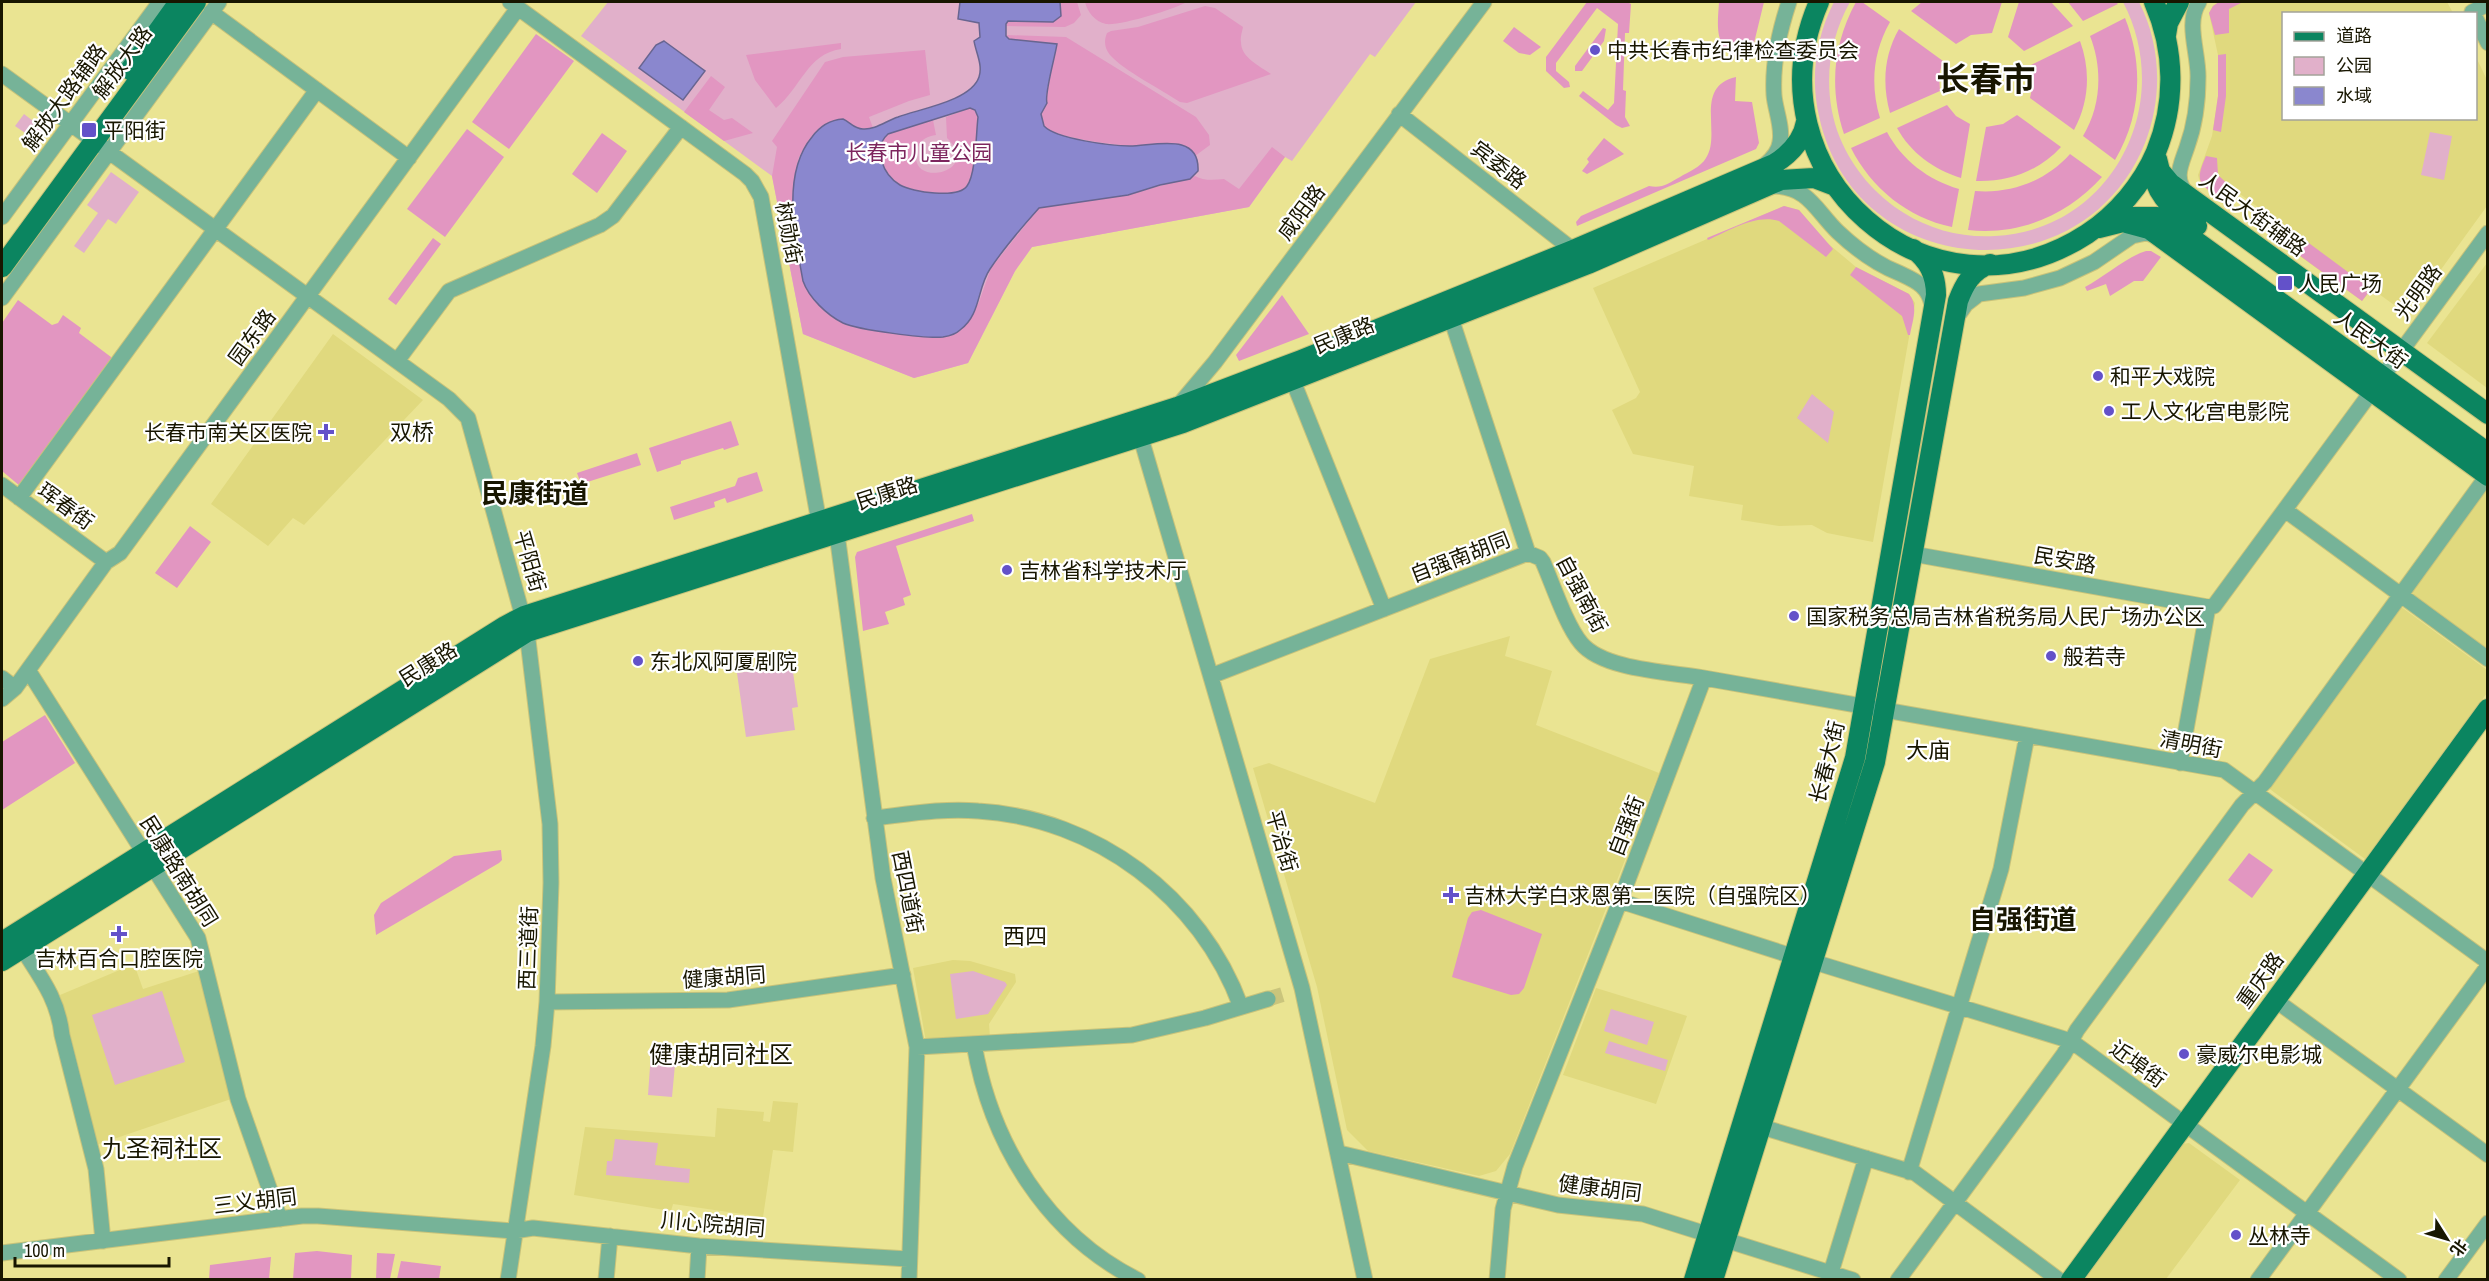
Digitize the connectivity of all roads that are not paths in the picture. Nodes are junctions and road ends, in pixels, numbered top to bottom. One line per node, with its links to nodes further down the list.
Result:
1 (160, 2): 22 (street, 解放大路辅路)
2 (179, 2): 22 (main road, 解放大路)
3 (1484, 2): 19 (street, 咸阳路)
4 (1789, 2): 25 (street)
5 (2154, 2): 15 (main road)
6 (2179, 2): 15 (main road)
7 (2193, 2): 15 (street)
8 (2199, 2): 27 (street)
9 (514, 4): 21 (street, 树勋街); 24 (street, 园东路)
10 (2487, 4): 13 (street)
11 (209, 5): 18 (street); 22 (main road, 解放大路)
12 (1815, 7): 20 (main road)
13 (2472, 11)
14 (2477, 22): 16 (street)
15 (2167, 41): 23 (main road)
16 (2487, 43)
17 (2, 74): 22 (street, 平阳街)
18 (317, 90): 24 (street); 30 (street)
19 (1399, 114): 35 (street, 宾委路); 46 (street, 咸阳路)
20 (1806, 122): 25 (main road, 民康路); 26 (main road)
21 (681, 127): 43 (street); 55 (street, 树勋街)
22 (89, 137): 28 (street, 解放大路辅路); 30 (street, 平阳街); 33 (main road, 解放大路); 37 (main road, 解放大路); 39 (street, 解放大路辅路)
23 (2156, 150): 27 (main road, 人民大街辅路); 29 (main road); 44 (main road, 人民大街)
24 (409, 158): 38 (street, 园东路)
25 (1761, 179): 26 (main road, 民康路); 35 (main road, 民康路); 40 (street); 41 (main road, 民康路)
26 (1835, 186): 34 (main road)
27 (2193, 200): 44 (main road, 人民大街辅路)
28 (2, 217)
29 (2096, 228): 32 (main road, 人民大街辅路); 36 (main road); 44 (main road, 人民大街)
30 (215, 229): 38 (street, 平阳街); 53 (street)
31 (2487, 233): 44 (street, 光明路)
32 (2163, 240): 42 (street); 44 (main road, 人民大街辅路)
33 (2, 244)
34 (1913, 249): 36 (main road); 40 (main road, 长春大街)
35 (1573, 250): 46 (main road, 民康路)
36 (1990, 264): 42 (main road, 长春大街)
37 (2, 267)
38 (308, 296): 43 (street, 平阳街); 59 (street, 园东路)
39 (2, 298)
40 (1933, 317): 71 (main road, 长春大街)
41 (1451, 318): 45 (main road, 民康路); 57 (street, 自强南胡同)
42 (1954, 322): 58 (main road, 长春大街)
43 (397, 361): 63 (street, 平阳街)
44 (2386, 372): 47 (main road, 人民大街辅路); 49 (main road, 人民大街); 50 (main road, 人民大街); 51 (main road, 人民大街辅路); 54 (street)
45 (1293, 381): 48 (main road, 民康路); 62 (street)
46 (1177, 407): 48 (main road, 民康路)
47 (2487, 414)
48 (1138, 429): 55 (main road, 民康路); 56 (main road, 民康路); 66 (street, 平治街)
49 (2487, 438)
50 (2487, 453)
51 (2487, 476): 60 (street)
52 (2, 485): 53 (street, 珲春街)
53 (19, 498): 59 (street, 珲春街)
54 (2285, 510): 60 (street); 61 (street)
55 (819, 522): 56 (street); 63 (main road, 民康路)
56 (837, 534): 63 (main road, 民康路); 77 (street, 西四道街)
57 (1528, 553): 62 (street, 自强南胡同); 68 (street, 自强南街)
58 (1913, 554): 61 (street, 民安路); 73 (main road, 长春大街)
59 (106, 562): 65 (street, 园东路)
60 (2400, 595): 64 (street); 76 (street)
61 (2208, 607): 75 (street)
62 (1384, 609): 66 (street, 自强南胡同)
63 (526, 624): 78 (main road, 民康路); 89 (street, 西三道街)
64 (2487, 659)
65 (28, 670): 69 (street, 园东路); 78 (street, 民康路南胡同)
66 (1211, 676): 98 (street, 平治街)
67 (2, 678): 69 (street)
68 (1704, 678): 71 (street); 80 (street, 自强街)
69 (15, 688): 70 (street, 园东路)
70 (2, 699)
71 (1864, 707): 73 (street, 清明街); 83 (main road, 长春大街)
72 (2487, 709): 79 (main road, 重庆路)
73 (1886, 711): 74 (street, 清明街); 83 (main road, 长春大街)
74 (2027, 736): 75 (street, 清明街); 91 (street)
75 (2180, 763): 76 (street, 清明街)
76 (2254, 793): 79 (street, 清明街); 92 (street)
77 (874, 818): 86 (street, 西四道街); 90 (street)
78 (148, 860): 81 (main road, 民康路); 82 (main road, 民康路); 105 (street, 民康路南胡同)
79 (2367, 874): 85 (street, 清明街); 88 (main road, 重庆路)
80 (1620, 901): 83 (street, 近埠街); 102 (street, 自强街)
81 (2, 942)
82 (22, 948): 84 (main road, 民康路); 110 (street)
83 (1804, 959): 91 (street, 近埠街); 97 (main road, 长春大街); 109 (main road, 长春大街)
84 (2, 961)
85 (2487, 964): 95 (street)
86 (903, 975): 89 (street, 健康胡同); 94 (street, 西四道街)
87 (1268, 999): 90 (street)
88 (2275, 1000): 95 (street); 96 (main road, 重庆路)
89 (547, 1002): 107 (street, 西三道街)
90 (1241, 1007): 93 (street)
91 (1959, 1007): 92 (street, 近埠街); 101 (street)
92 (2071, 1041): 96 (street, 近埠街); 103 (street)
93 (974, 1044): 94 (street); 115 (street)
94 (917, 1047): 113 (street, 西四道街)
95 (2397, 1089): 99 (street); 104 (street)
96 (2184, 1124): 104 (street, 近埠街); 127 (main road, 重庆路)
97 (1762, 1126): 100 (street); 109 (main road, 长春大街)
98 (1339, 1153): 102 (street, 健康胡同); 120 (street, 平治街)
99 (2487, 1155)
100 (1866, 1158): 101 (street); 114 (street)
101 (1909, 1172): 103 (street)
102 (1506, 1193): 109 (street, 健康胡同); 121 (street, 自强街)
103 (1955, 1203): 125 (street); 126 (street)
104 (2307, 1213): 128 (street); 129 (street, 近埠街)
105 (280, 1219): 107 (street, 三义胡同); 110 (street, 三义胡同)
106 (2487, 1223): 130 (street)
107 (514, 1231): 108 (street, 川心院胡同); 116 (street, 西三道街)
108 (610, 1236): 111 (street, 川心院胡同); 117 (street)
109 (1718, 1236): 114 (street, 健康胡同); 122 (main road, 长春大街); 123 (main road, 长春大街)
110 (103, 1241): 112 (street, 三义胡同)
111 (699, 1246): 113 (street, 川心院胡同); 118 (street)
112 (2, 1253)
113 (909, 1259): 119 (street, 西四道街)
114 (1830, 1275): 124 (street, 健康胡同)
115 (1130, 1278)
116 (508, 1280)
117 (606, 1280)
118 (697, 1280)
119 (909, 1280)
120 (1365, 1280)
121 (1497, 1280)
122 (1694, 1280)
123 (1713, 1280)
124 (1853, 1280)
125 (1898, 1280)
126 (2059, 1280)
127 (2071, 1280)
128 (2258, 1280)
129 (2399, 1280)
130 (2446, 1280)

